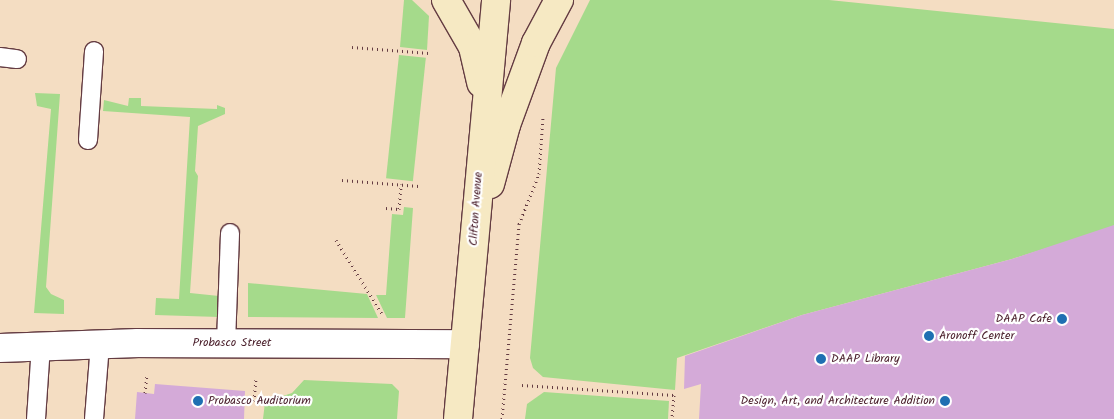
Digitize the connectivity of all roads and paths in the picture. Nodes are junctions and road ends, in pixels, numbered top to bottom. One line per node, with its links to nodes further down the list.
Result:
1 (446, 0): 7 (main road)
2 (496, 0): 7 (main road, Clifton Avenue)
3 (559, 0): 16 (main road)
4 (352, 47): 6 (path)
5 (94, 51): 8 (lane)
6 (430, 53)
7 (484, 109): 16 (main road, Clifton Avenue)
8 (88, 140)
9 (538, 174): 31 (path)
10 (342, 180): 11 (path)
11 (401, 184): 12 (path); 13 (path)
12 (419, 186)
13 (386, 208)
14 (230, 233): 18 (lane)
15 (336, 240): 17 (path)
16 (473, 246): 19 (main road, Clifton Avenue)
17 (386, 323)
18 (226, 343): 19 (street, Probasco Street); 20 (street, Probasco Street)
19 (465, 344): 30 (main road, Clifton Avenue)
20 (100, 345): 21 (street, Probasco Street); 29 (lane)
21 (41, 346): 22 (street, Probasco Street); 28 (lane)
22 (0, 348)
23 (147, 375): 26 (path)
24 (256, 377): 27 (path)
25 (522, 385): 32 (path)
26 (145, 393)
27 (254, 401)
28 (36, 419)
29 (94, 419)
30 (458, 419)
31 (502, 419)
32 (672, 419)

